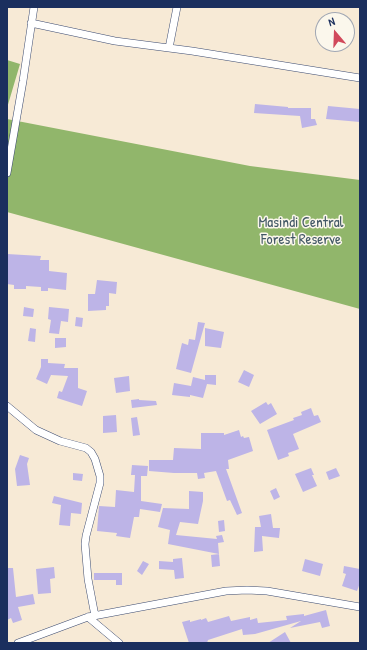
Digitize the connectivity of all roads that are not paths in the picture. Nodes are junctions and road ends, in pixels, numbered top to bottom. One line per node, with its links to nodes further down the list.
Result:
1 (34, 7): 3 (street)
2 (177, 7): 4 (street)
3 (31, 23): 4 (street); 6 (street)
4 (169, 48): 5 (street)
5 (360, 78)
6 (7, 173)
7 (7, 406): 9 (street)
8 (360, 607): 9 (street)
9 (91, 616): 10 (street); 11 (street)
10 (18, 643)
11 (119, 643)

